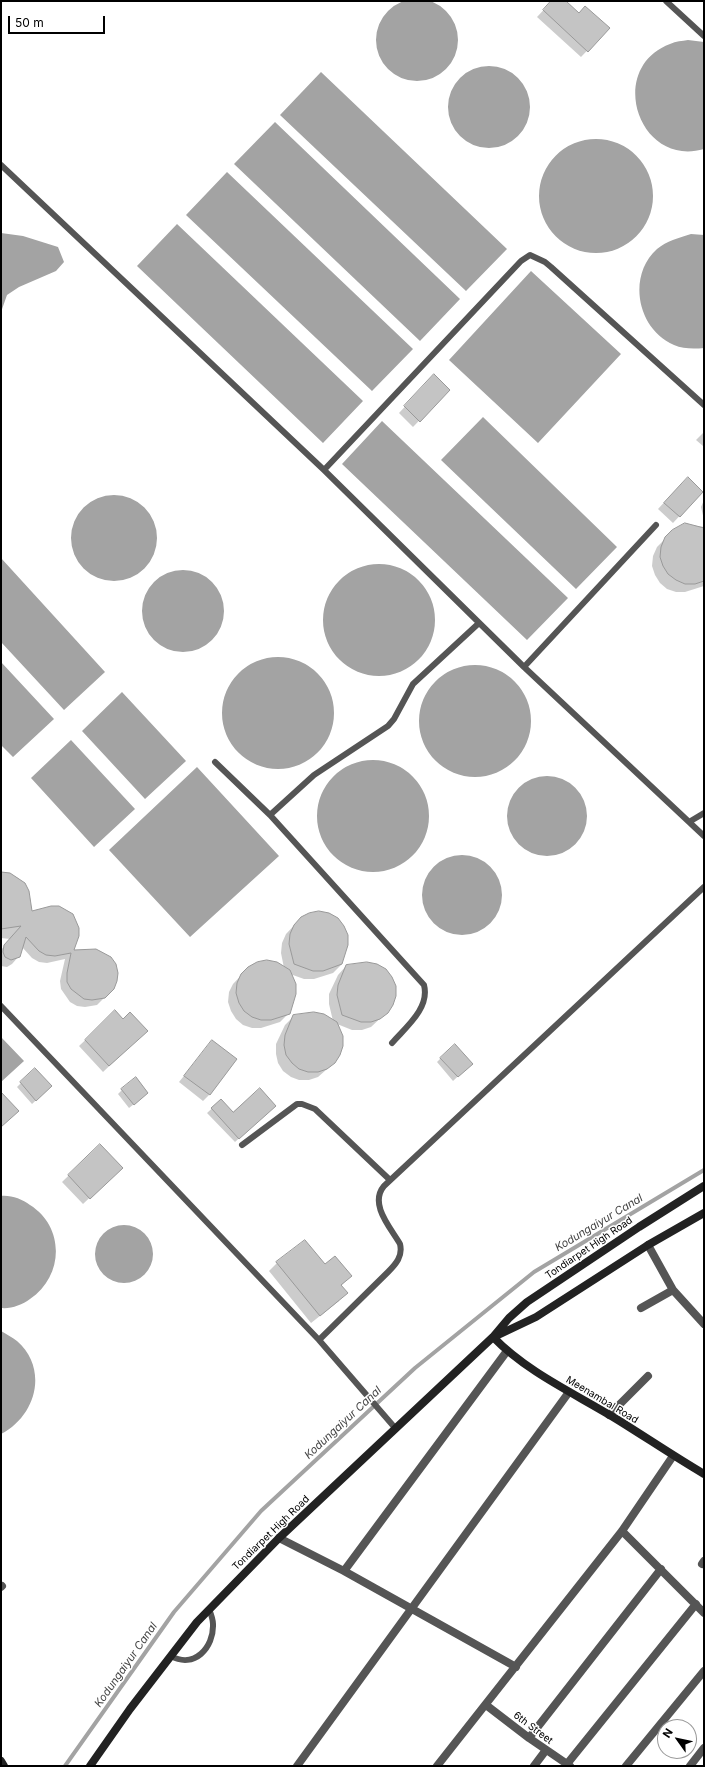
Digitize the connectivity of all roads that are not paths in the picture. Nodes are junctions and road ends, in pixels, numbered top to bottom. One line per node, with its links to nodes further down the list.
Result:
1 (666, 1): 2 (lane)
2 (704, 36)
3 (1, 165): 5 (lane)
4 (704, 405): 5 (lane)
5 (324, 470): 7 (lane)
6 (656, 525): 8 (lane)
7 (479, 623): 8 (lane); 11 (lane)
8 (524, 667): 12 (lane)
9 (215, 762): 11 (lane)
10 (704, 813): 12 (lane)
11 (270, 815): 16 (lane)
12 (689, 822): 13 (lane)
13 (704, 836)
14 (704, 887): 18 (lane)
15 (1, 1006): 26 (lane)
16 (392, 1043)
17 (242, 1145): 18 (lane)
18 (390, 1180): 26 (lane)
19 (704, 1186): 25 (main road, Tondiarpet High Road)
20 (704, 1213): 21 (main road, Tondiarpet High Road)
21 (648, 1244): 22 (street); 25 (main road, Tondiarpet High Road)
22 (673, 1290): 23 (street); 24 (street)
23 (641, 1308)
24 (704, 1324)
25 (493, 1337): 27 (main road, Meenambal Road); 31 (main road, Tondiarpet High Road)
26 (319, 1340): 31 (lane)
27 (507, 1351): 29 (main road, Meenambal Road); 37 (street)
28 (648, 1376): 30 (street)
29 (569, 1392): 30 (main road, Meenambal Road); 39 (street)
30 (609, 1415): 32 (main road, Meenambal Road)
31 (396, 1429): 35 (main road, Tondiarpet High Road)
32 (673, 1456): 33 (main road, Meenambal Road); 34 (street)
33 (704, 1474)
34 (622, 1531): 36 (street); 43 (street)
35 (278, 1538): 37 (street); 40 (main road, Tondiarpet High Road)
36 (661, 1569): 38 (street); 46 (street)
37 (344, 1571): 39 (street)
38 (696, 1604): 41 (street); 50 (street)
39 (411, 1608): 43 (street); 53 (street)
40 (209, 1609): 42 (main road, Tondiarpet High Road); 42 (lane)
41 (704, 1613)
42 (171, 1656): 52 (main road, Tondiarpet High Road)
43 (516, 1667): 45 (street)
44 (704, 1671): 56 (street)
45 (486, 1704): 46 (street, 6th Street); 54 (street)
46 (529, 1738): 48 (street, 6th Street)
47 (704, 1748): 57 (street)
48 (546, 1750): 50 (street, 6th Street); 55 (street)
49 (1, 1761): 51 (main road)
50 (569, 1765)
51 (4, 1766)
52 (90, 1766)
53 (297, 1766)
54 (437, 1766)
55 (534, 1766)
56 (626, 1766)
57 (690, 1766)

